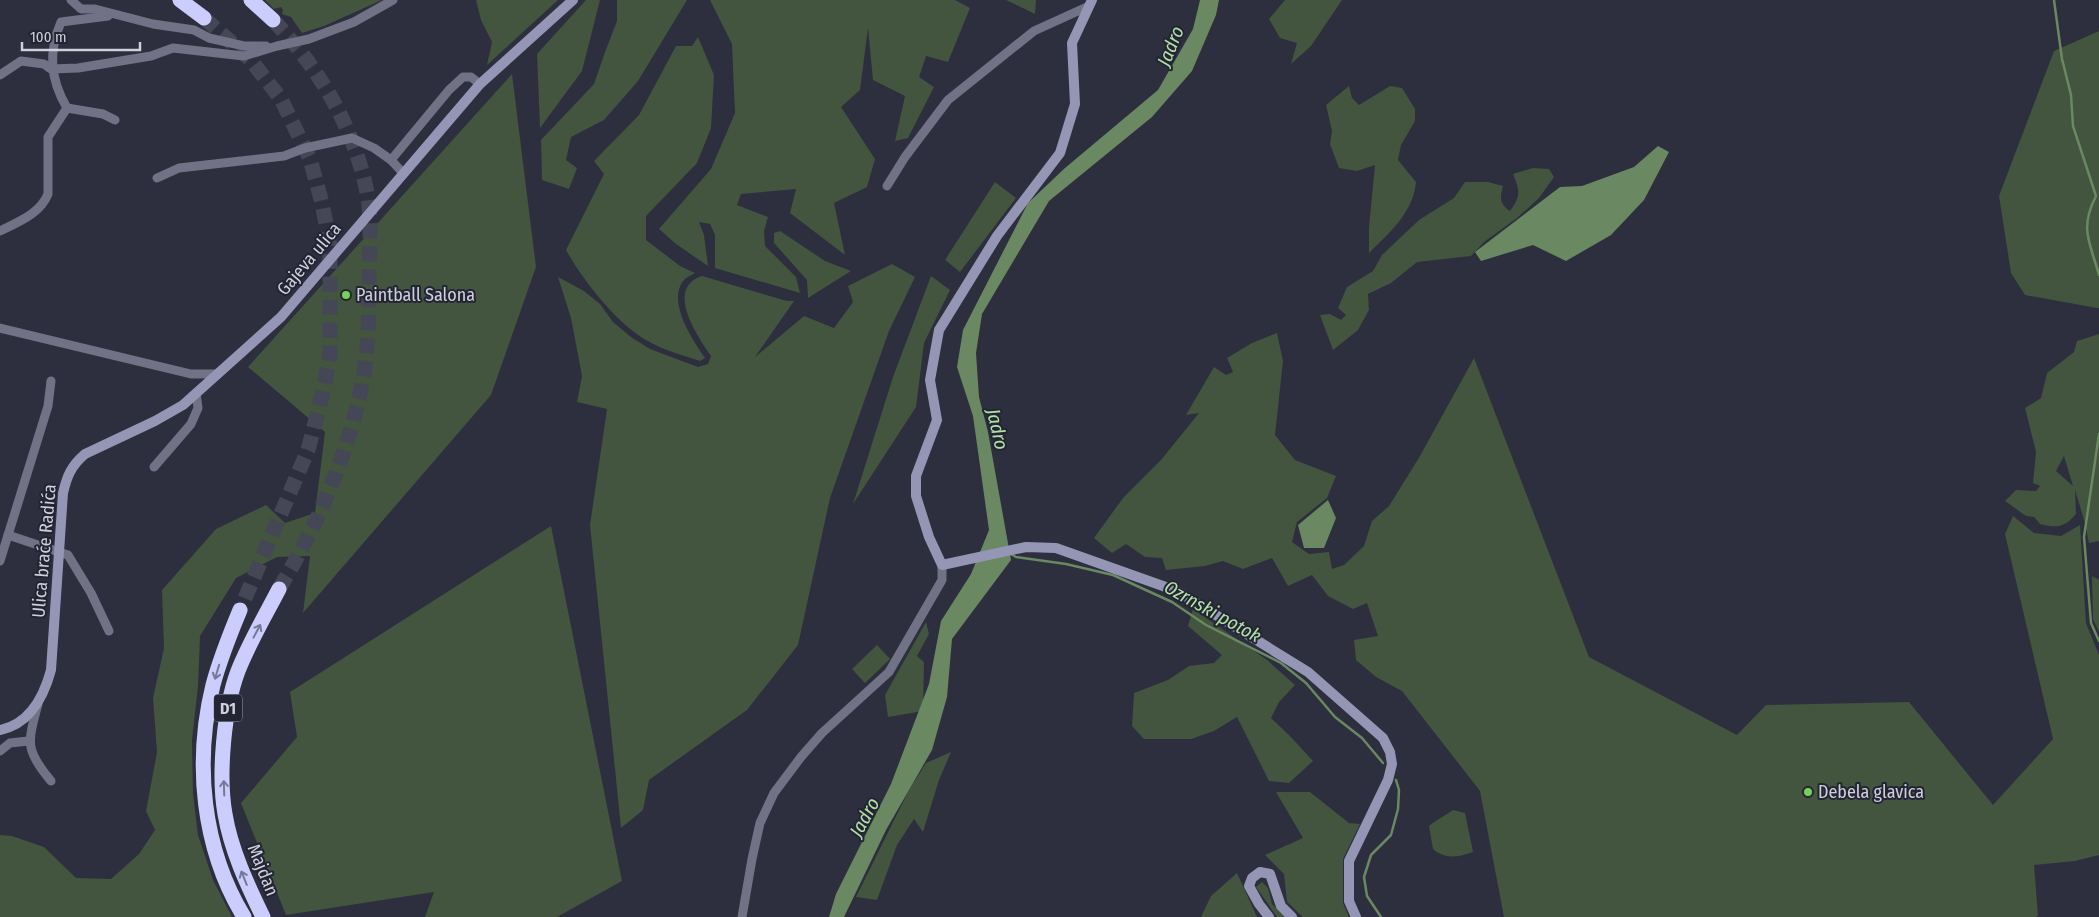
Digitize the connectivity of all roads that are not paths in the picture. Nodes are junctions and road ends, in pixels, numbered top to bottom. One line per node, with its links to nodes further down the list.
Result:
1 (71, 0): 7 (street)
2 (180, 0): 8 (highway)
3 (251, 0): 9 (highway)
4 (393, 0): 10 (street)
5 (573, 0): 13 (street, Gajeva ulica)
6 (1090, 3): 19 (street); 29 (street)
7 (134, 18): 10 (street); 11 (street)
8 (204, 18)
9 (273, 20)
10 (276, 46): 11 (street)
11 (52, 69): 12 (street); 14 (street)
12 (0, 74)
13 (480, 84): 16 (street); 17 (street, Gajeva ulica)
14 (67, 108): 15 (street); 20 (street)
15 (115, 120)
16 (391, 160): 17 (street); 18 (street)
17 (403, 173): 22 (street, Gajeva ulica)
18 (157, 178)
19 (887, 186)
20 (0, 231)
21 (0, 328): 22 (street)
22 (218, 374): 24 (street, Ulica braće Radića)
23 (51, 381): 26 (street)
24 (196, 393): 25 (street); 27 (street, Ulica braće Radića)
25 (154, 466)
26 (8, 535): 27 (street); 28 (street)
27 (60, 552): 32 (street); 33 (street, Ulica braće Radića)
28 (0, 561)
29 (942, 565): 40 (street); 43 (street)
30 (278, 589): 39 (highway, Majdan / D1, one-way to 30)
31 (240, 610): 38 (highway, Majdan / D1, one-way to 38)
32 (109, 631)
33 (38, 704): 34 (street, Ulica braće Radića); 35 (street)
34 (0, 730)
35 (28, 741): 36 (street); 37 (street)
36 (0, 751)
37 (51, 781)
38 (244, 917)
39 (263, 917)
40 (742, 917)
41 (1269, 917): 42 (street)
42 (1292, 917)
43 (1356, 917)

